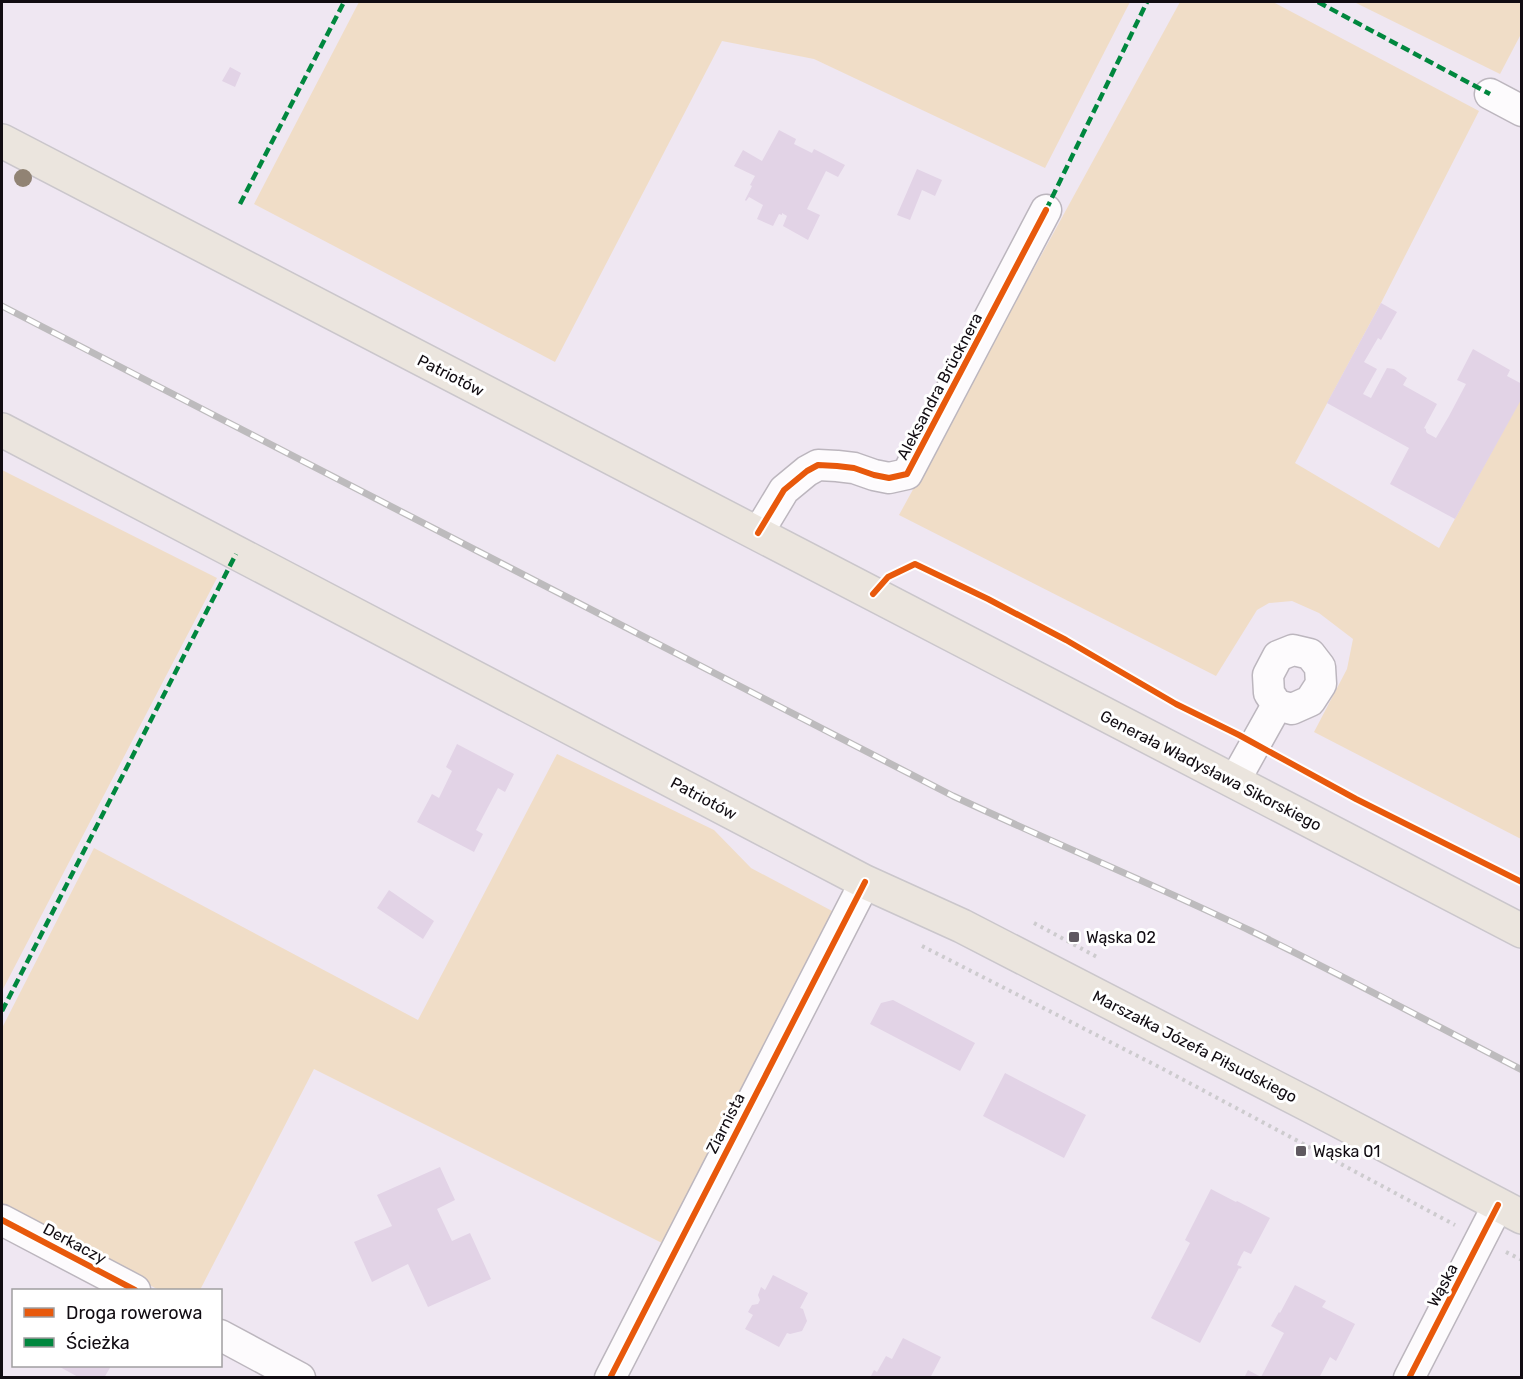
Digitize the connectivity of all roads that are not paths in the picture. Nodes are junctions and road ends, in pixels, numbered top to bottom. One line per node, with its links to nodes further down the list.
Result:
1 (1490, 94): 2 (street)
2 (1521, 111)
3 (2, 141): 6 (main road, Patriotów)
4 (1046, 210): 6 (street, Aleksandra Brücknera)
5 (2, 430): 10 (main road, Patriotów)
6 (758, 533): 7 (main road, Patriotów)
7 (901, 609): 9 (main road, Generała Władysława Sikorskiego)
8 (1277, 705): 9 (street)
9 (1234, 782): 11 (main road, Generała Władysława Sikorskiego)
10 (865, 882): 12 (main road, Marszałka Józefa Piłsudskiego); 17 (street, Ziarnista)
11 (1521, 931)
12 (1510, 1211): 18 (street, Wąska)
13 (2, 1220): 14 (street, Derkaczy)
14 (133, 1289)
15 (222, 1336): 16 (street)
16 (300, 1377)
17 (610, 1377)
18 (1409, 1377)

